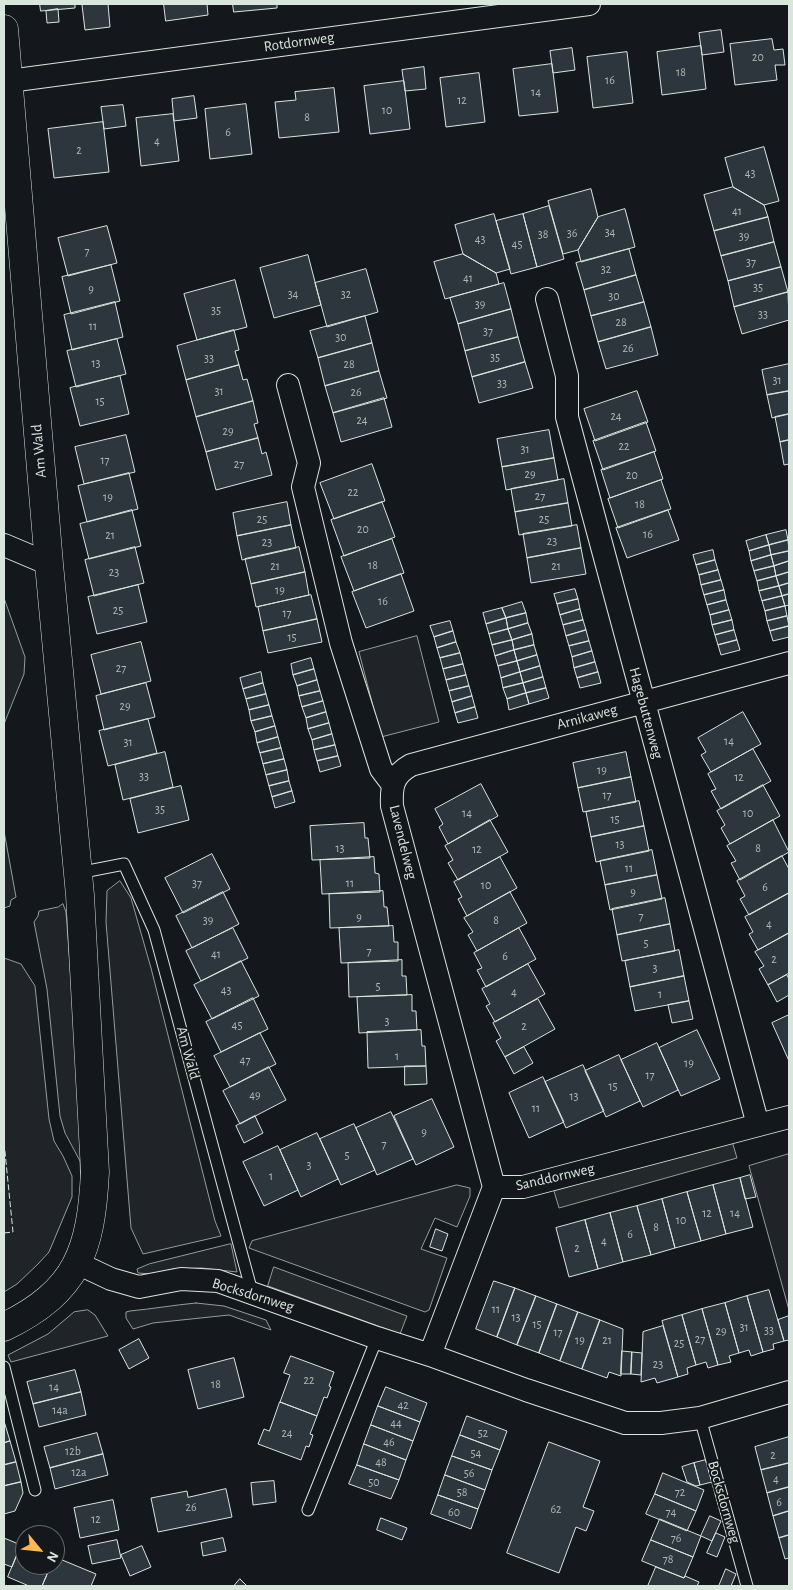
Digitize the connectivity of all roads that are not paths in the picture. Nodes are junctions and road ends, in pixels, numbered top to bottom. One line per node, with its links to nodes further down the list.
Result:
1 (589, 4): 3 (street, Rotdornweg)
2 (4, 29): 3 (main road, Am Wald)
3 (9, 81): 7 (main road, Am Wald)
4 (548, 299): 9 (street, Hagebuttenweg)
5 (288, 385): 10 (street, Lavendelweg)
6 (4, 545): 7 (street)
7 (49, 564): 11 (main road, Am Wald)
8 (789, 663): 9 (street, Arnikaweg)
9 (644, 702): 10 (street, Arnikaweg); 13 (street, Hagebuttenweg)
10 (393, 785): 14 (street, Lavendelweg)
11 (78, 873): 15 (main road, Am Wald); 16 (lane, Am Wald)
12 (789, 1117): 13 (street, Sanddornweg)
13 (758, 1126): 14 (street, Sanddornweg)
14 (494, 1187): 19 (street, Sanddornweg)
15 (77, 1263): 16 (street, Bocksdornweg); 17 (main road)
16 (252, 1292): 18 (street, Bocksdornweg)
17 (4, 1327)
18 (377, 1338): 19 (street, Bocksdornweg); 24 (lane)
19 (430, 1355): 22 (street, Bocksdornweg)
20 (4, 1367): 23 (lane)
21 (789, 1392): 22 (street, Bocksdornweg)
22 (700, 1418): 25 (lane, Bocksdornweg)
23 (34, 1490)
24 (308, 1510)
25 (747, 1586)

